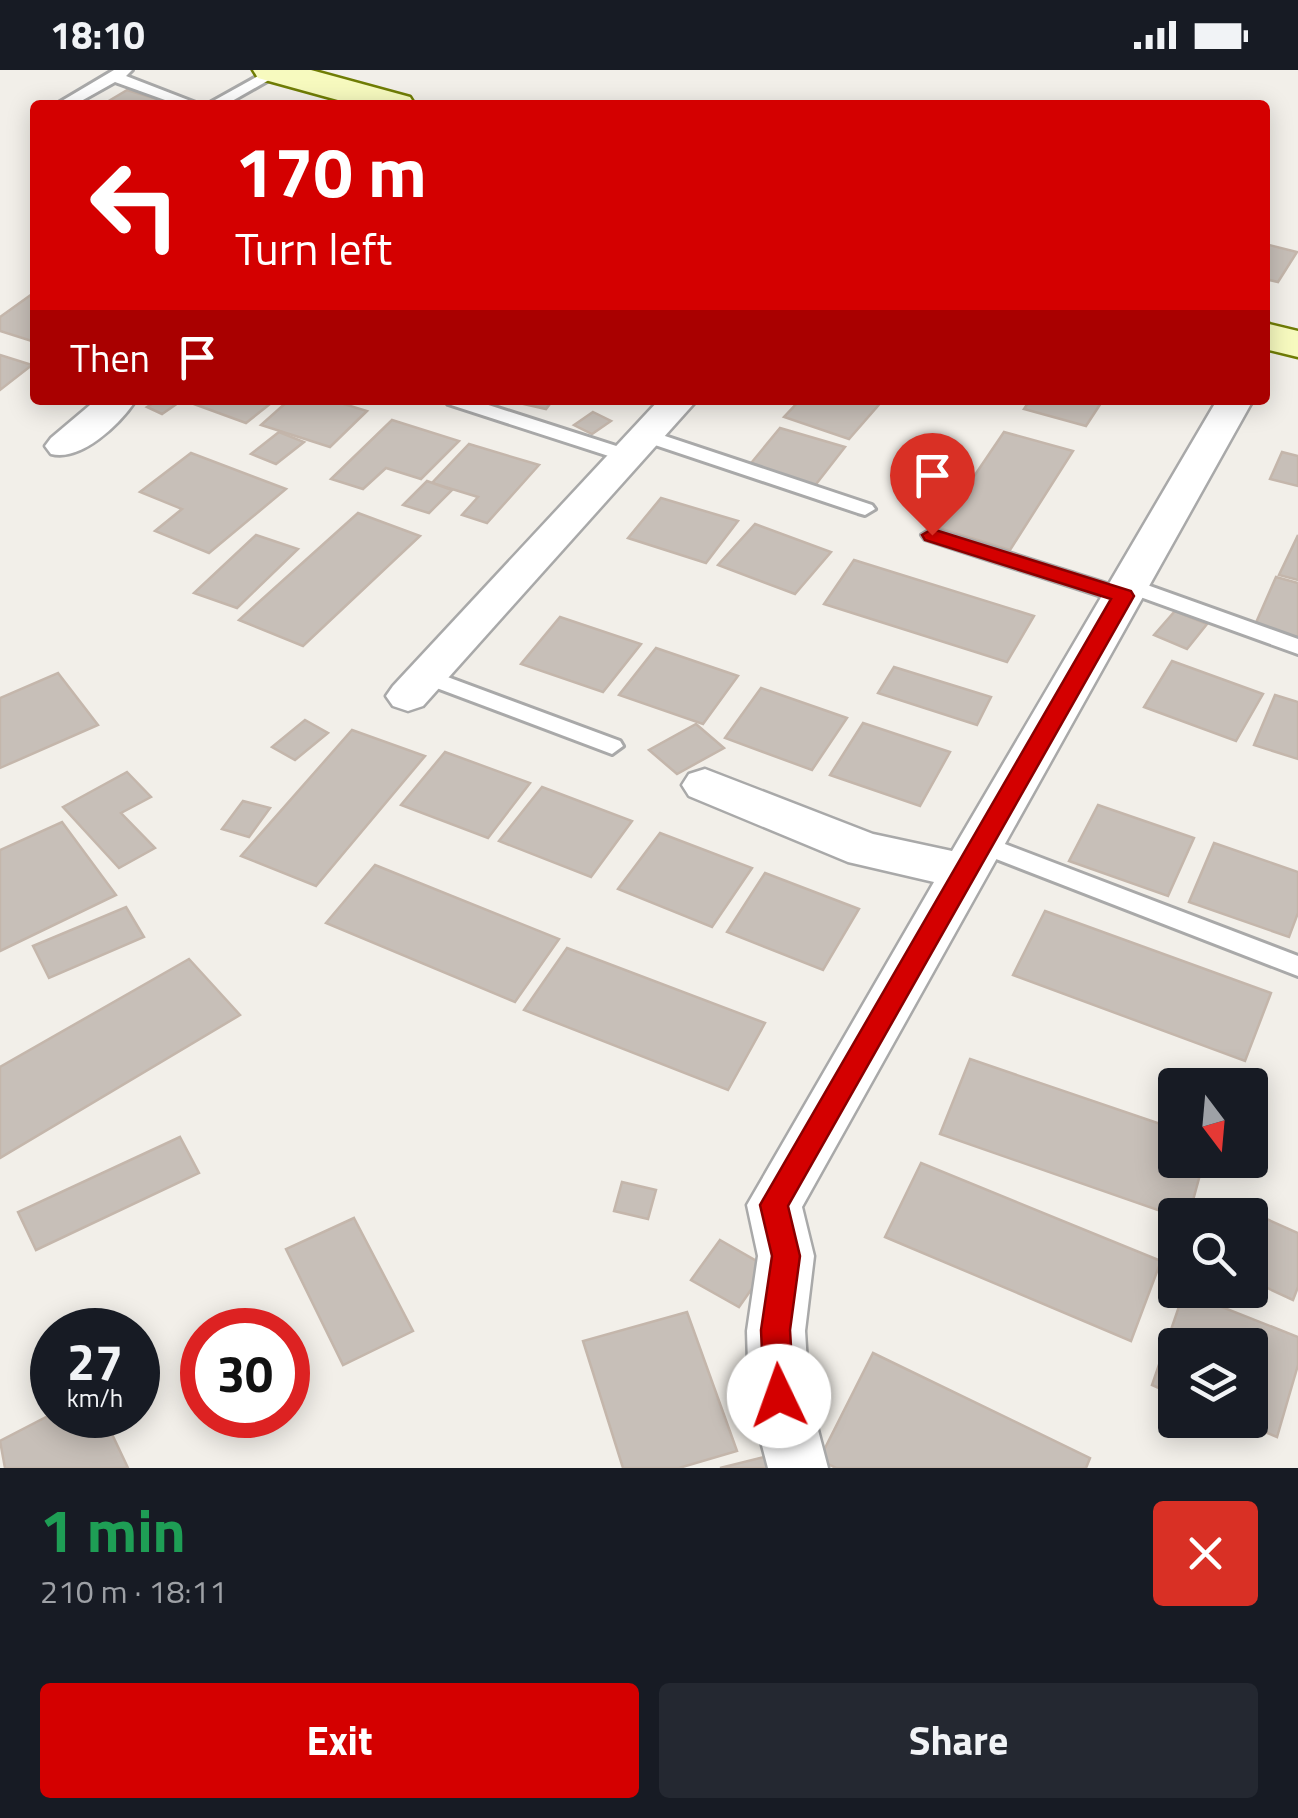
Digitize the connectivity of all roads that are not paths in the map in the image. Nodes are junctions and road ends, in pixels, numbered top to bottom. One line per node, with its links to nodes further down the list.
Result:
1 (273, 71): 5 (lane); 6 (street)
2 (119, 73): 3 (lane); 4 (lane)
3 (72, 100)
4 (181, 100)
5 (223, 100)
6 (379, 100)
7 (112, 405): 11 (street)
8 (474, 405): 12 (lane)
9 (674, 405): 12 (street)
10 (1232, 405): 15 (street)
11 (64, 446)
12 (637, 446): 13 (lane); 17 (street)
13 (864, 509)
14 (932, 535): 15 (lane)
15 (1126, 591): 16 (lane); 20 (street)
16 (1298, 647)
17 (417, 686): 18 (lane)
18 (612, 746)
19 (705, 785): 20 (street)
20 (973, 858): 21 (lane); 22 (street)
21 (1298, 966)
22 (798, 1468)

